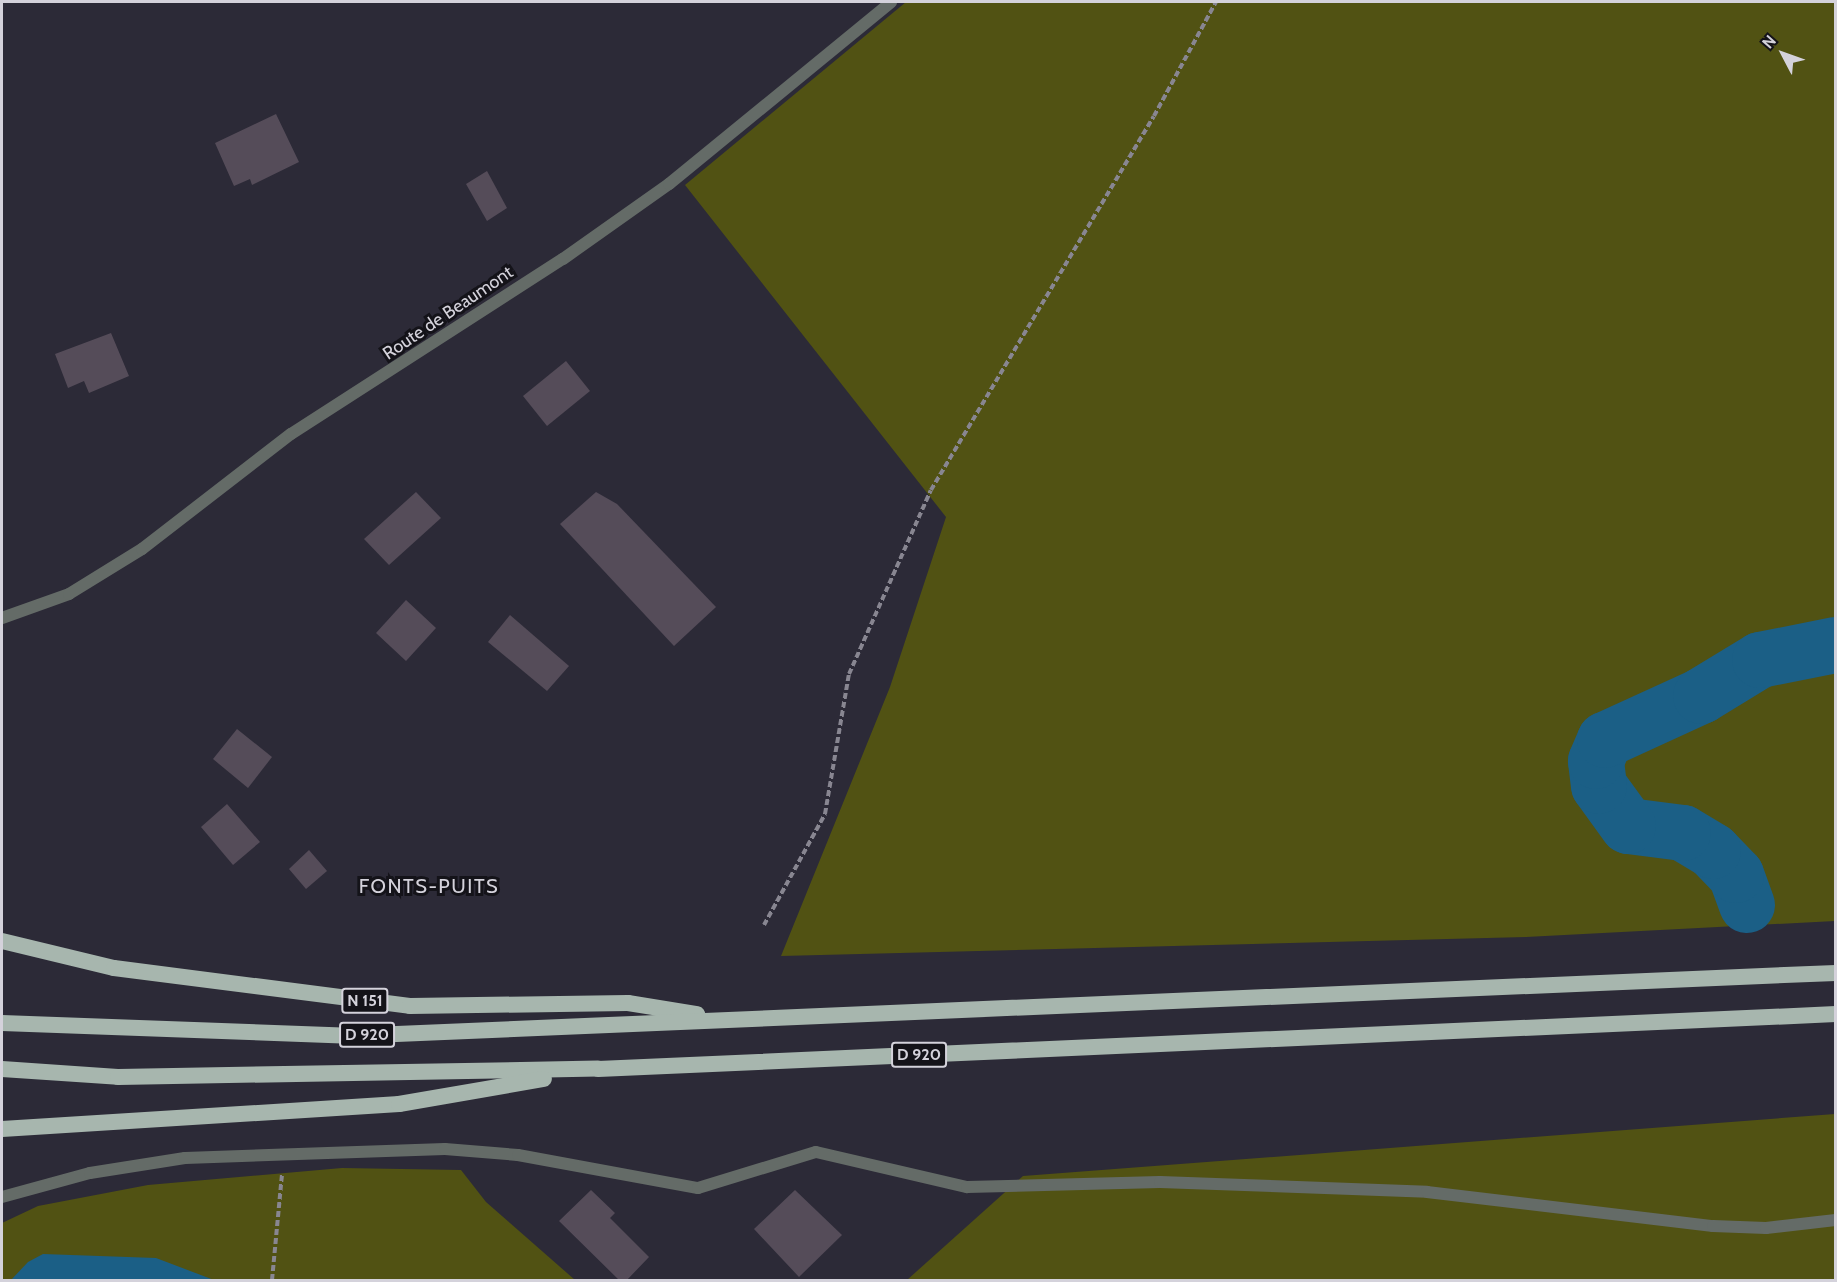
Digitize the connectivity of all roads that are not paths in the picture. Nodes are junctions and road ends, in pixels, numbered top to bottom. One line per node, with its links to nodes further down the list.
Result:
1 (891, 2): 2 (street, Route de Beaumont)
2 (2, 618)
3 (2, 941): 6 (highway, N 151)
4 (1836, 973): 6 (highway, D 920)
5 (1836, 1014): 9 (highway, D 920)
6 (733, 1019): 7 (highway, D 920)
7 (2, 1023)
8 (2, 1069): 9 (highway, D 920)
9 (598, 1069): 10 (highway, D 920)
10 (2, 1130)
11 (2, 1197): 12 (street)
12 (1836, 1220)

